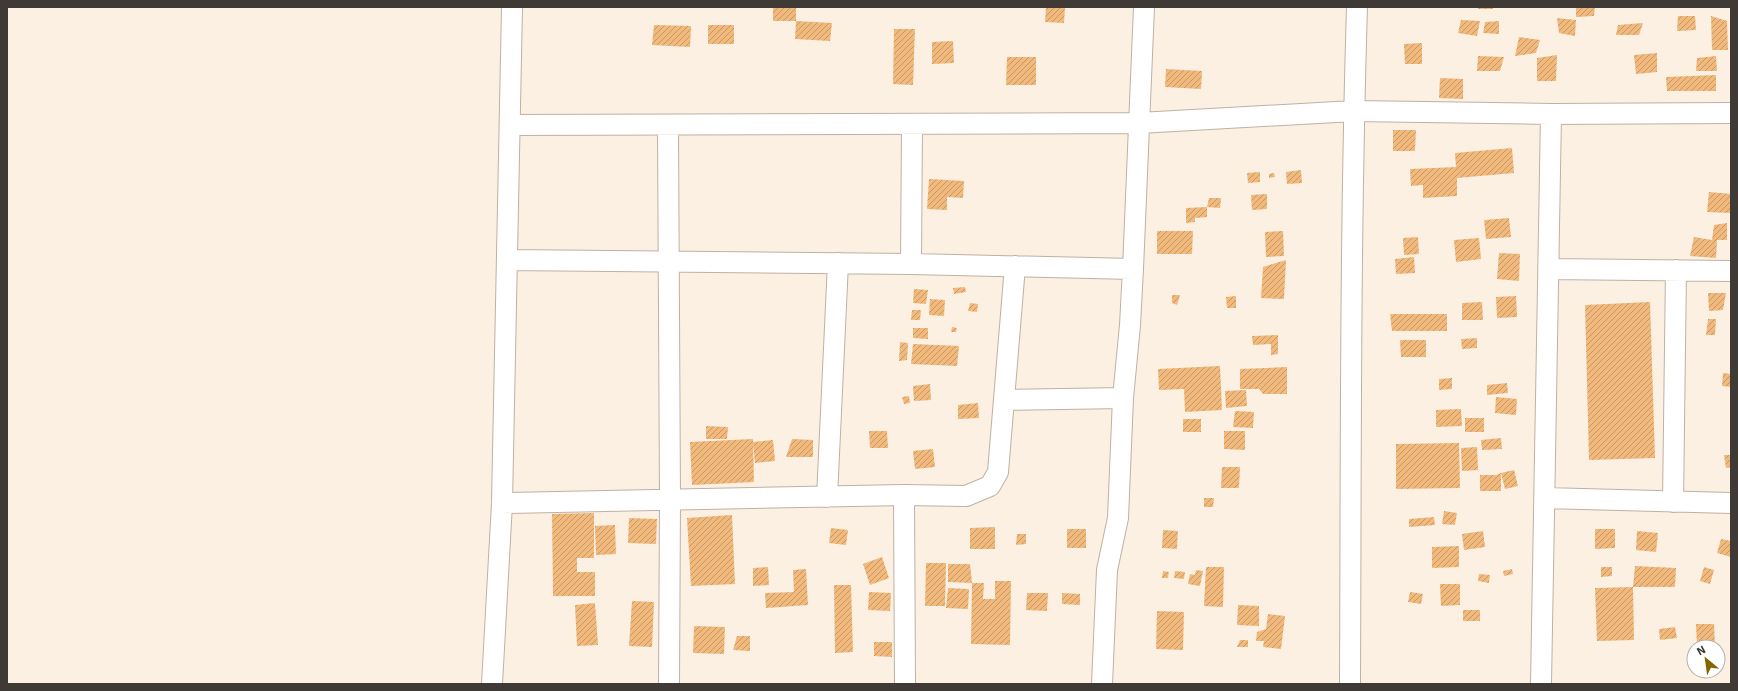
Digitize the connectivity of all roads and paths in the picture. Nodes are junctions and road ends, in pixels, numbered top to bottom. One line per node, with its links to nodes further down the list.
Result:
1 (512, 7): 8 (street)
2 (1144, 7): 7 (street)
3 (1357, 7): 4 (street)
4 (1354, 111): 6 (street); 7 (street); 33 (street)
5 (1731, 113): 6 (street)
6 (1551, 114): 17 (street)
7 (1139, 123): 10 (street); 16 (street)
8 (510, 125): 9 (street); 11 (street)
9 (668, 125): 10 (street); 12 (street)
10 (912, 125): 14 (street)
11 (507, 260): 12 (street); 28 (street)
12 (669, 262): 13 (street); 25 (street)
13 (838, 263): 14 (street); 23 (street)
14 (911, 264): 15 (street)
15 (1015, 266): 16 (street); 21 (street)
16 (1133, 269): 20 (street)
17 (1549, 269): 18 (street); 24 (street)
18 (1676, 270): 19 (street); 26 (street)
19 (1731, 271)
20 (1123, 398): 21 (street); 32 (street)
21 (1004, 400): 22 (street)
22 (904, 495): 23 (street); 31 (street)
23 (827, 497): 25 (street)
24 (1545, 498): 26 (street); 34 (street)
25 (670, 501): 28 (street); 30 (street)
26 (1673, 502): 27 (street)
27 (1731, 503)
28 (502, 504): 29 (street)
29 (492, 684)
30 (669, 684)
31 (905, 684)
32 (1102, 684)
33 (1350, 684)
34 (1541, 684)

